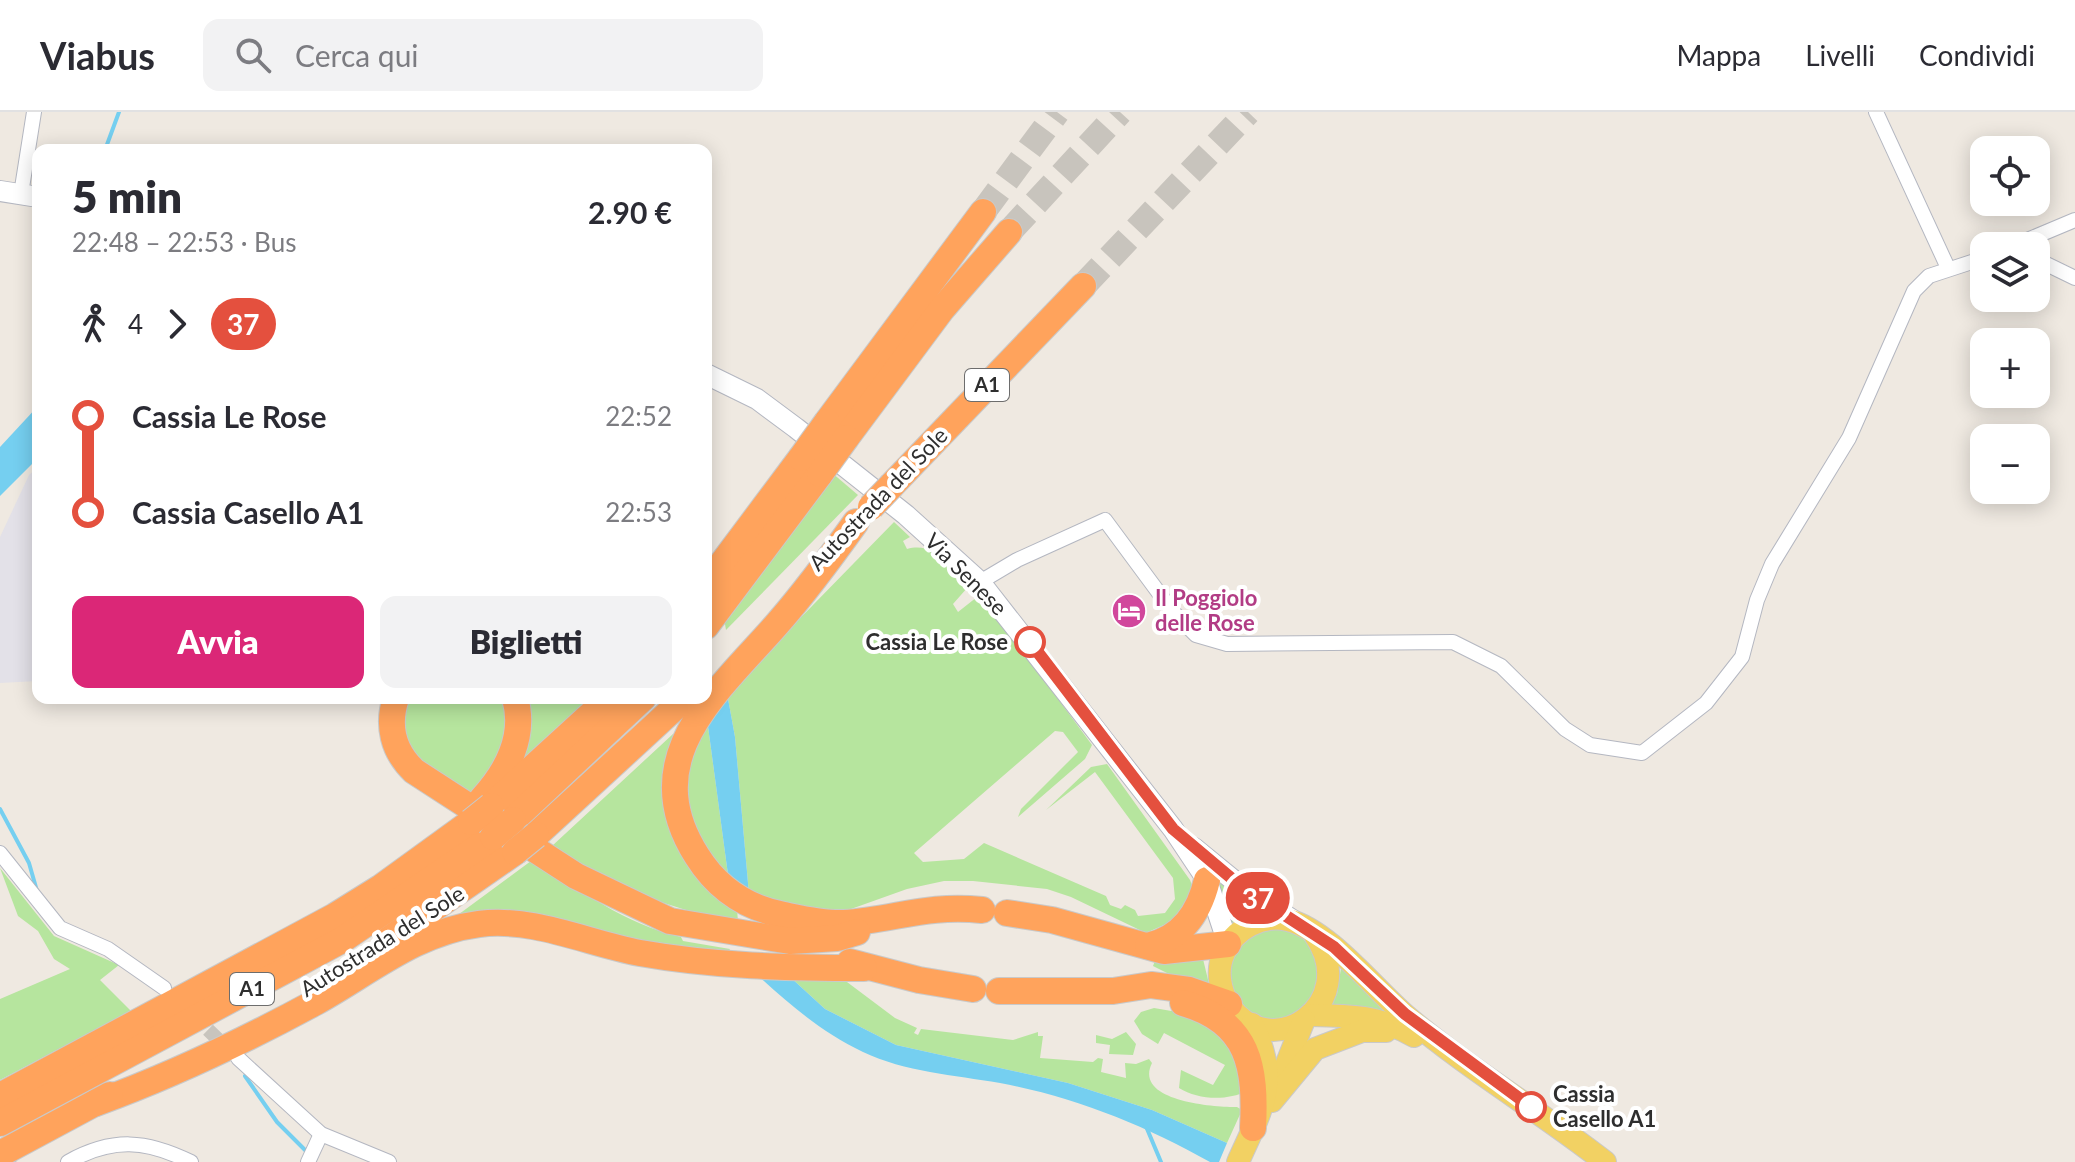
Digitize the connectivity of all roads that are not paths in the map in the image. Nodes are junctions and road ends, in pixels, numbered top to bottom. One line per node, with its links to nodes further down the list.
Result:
1 (34, 112): 3 (street)
2 (1876, 112): 13 (street)
3 (32, 144)
4 (32, 154): 6 (street)
5 (0, 191): 6 (main road)
6 (30, 195)
7 (983, 212): 17 (highway)
8 (2075, 220): 10 (street)
9 (1009, 232): 17 (highway)
10 (2046, 232)
11 (1970, 262): 13 (street)
12 (2050, 266): 14 (street)
13 (1948, 268): 22 (street)
14 (2075, 278)
15 (1083, 286): 24 (highway, Autostrada del Sole / A1, bridge)
16 (712, 377): 22 (main road, Via Senese)
17 (837, 430): 18 (highway, bridge)
18 (805, 467): 19 (highway); 23 (highway)
19 (735, 538): 20 (highway); 21 (highway)
20 (712, 562)
21 (712, 575)
22 (980, 582): 33 (main road, Via Senese)
23 (712, 618)
24 (736, 656): 25 (highway, Autostrada del Sole / A1); 26 (highway)
25 (712, 672)
26 (712, 684)
27 (394, 704): 40 (highway)
28 (516, 704): 32 (highway)
29 (603, 704): 32 (highway, Autostrada del Sole / A1)
30 (635, 704): 32 (highway, Autostrada del Sole / A1)
31 (689, 710): 36 (highway); 55 (highway, Autostrada del Sole / A1, bridge)
32 (485, 817): 53 (highway, Autostrada del Sole / A1); 56 (highway, Autostrada del Sole / A1)
33 (1173, 829): 35 (main road, Via Senese); 37 (main road, Via Senese)
34 (0, 853): 43 (street)
35 (1207, 880): 39 (main road, Via Senese); 41 (highway)
36 (884, 917): 40 (highway); 41 (highway)
37 (1295, 922): 38 (main road); 39 (main road)
38 (1315, 935): 48 (main road); 52 (main road)
39 (1228, 944): 41 (highway); 47 (main road)
40 (823, 946): 42 (highway)
41 (1140, 947)
42 (864, 968): 44 (highway); 55 (highway)
43 (164, 988)
44 (973, 989)
45 (999, 991): 46 (highway)
46 (1113, 991): 47 (highway); 57 (highway)
47 (1229, 1004): 49 (main road)
48 (1308, 1018): 49 (main road); 50 (main road); 54 (main road)
49 (1252, 1024): 57 (main road)
50 (1408, 1033): 52 (main road); 54 (main road)
51 (238, 1058): 58 (street)
52 (1476, 1071): 65 (main road)
53 (0, 1096)
54 (1272, 1101): 57 (main road)
55 (96, 1103): 59 (highway, Autostrada del Sole / A1)
56 (0, 1123)
57 (1253, 1128): 64 (main road)
58 (321, 1134): 62 (street); 63 (street)
59 (0, 1154)
60 (68, 1162): 61 (street)
61 (191, 1162)
62 (308, 1162)
63 (389, 1162)
64 (1238, 1162)
65 (1605, 1162)

